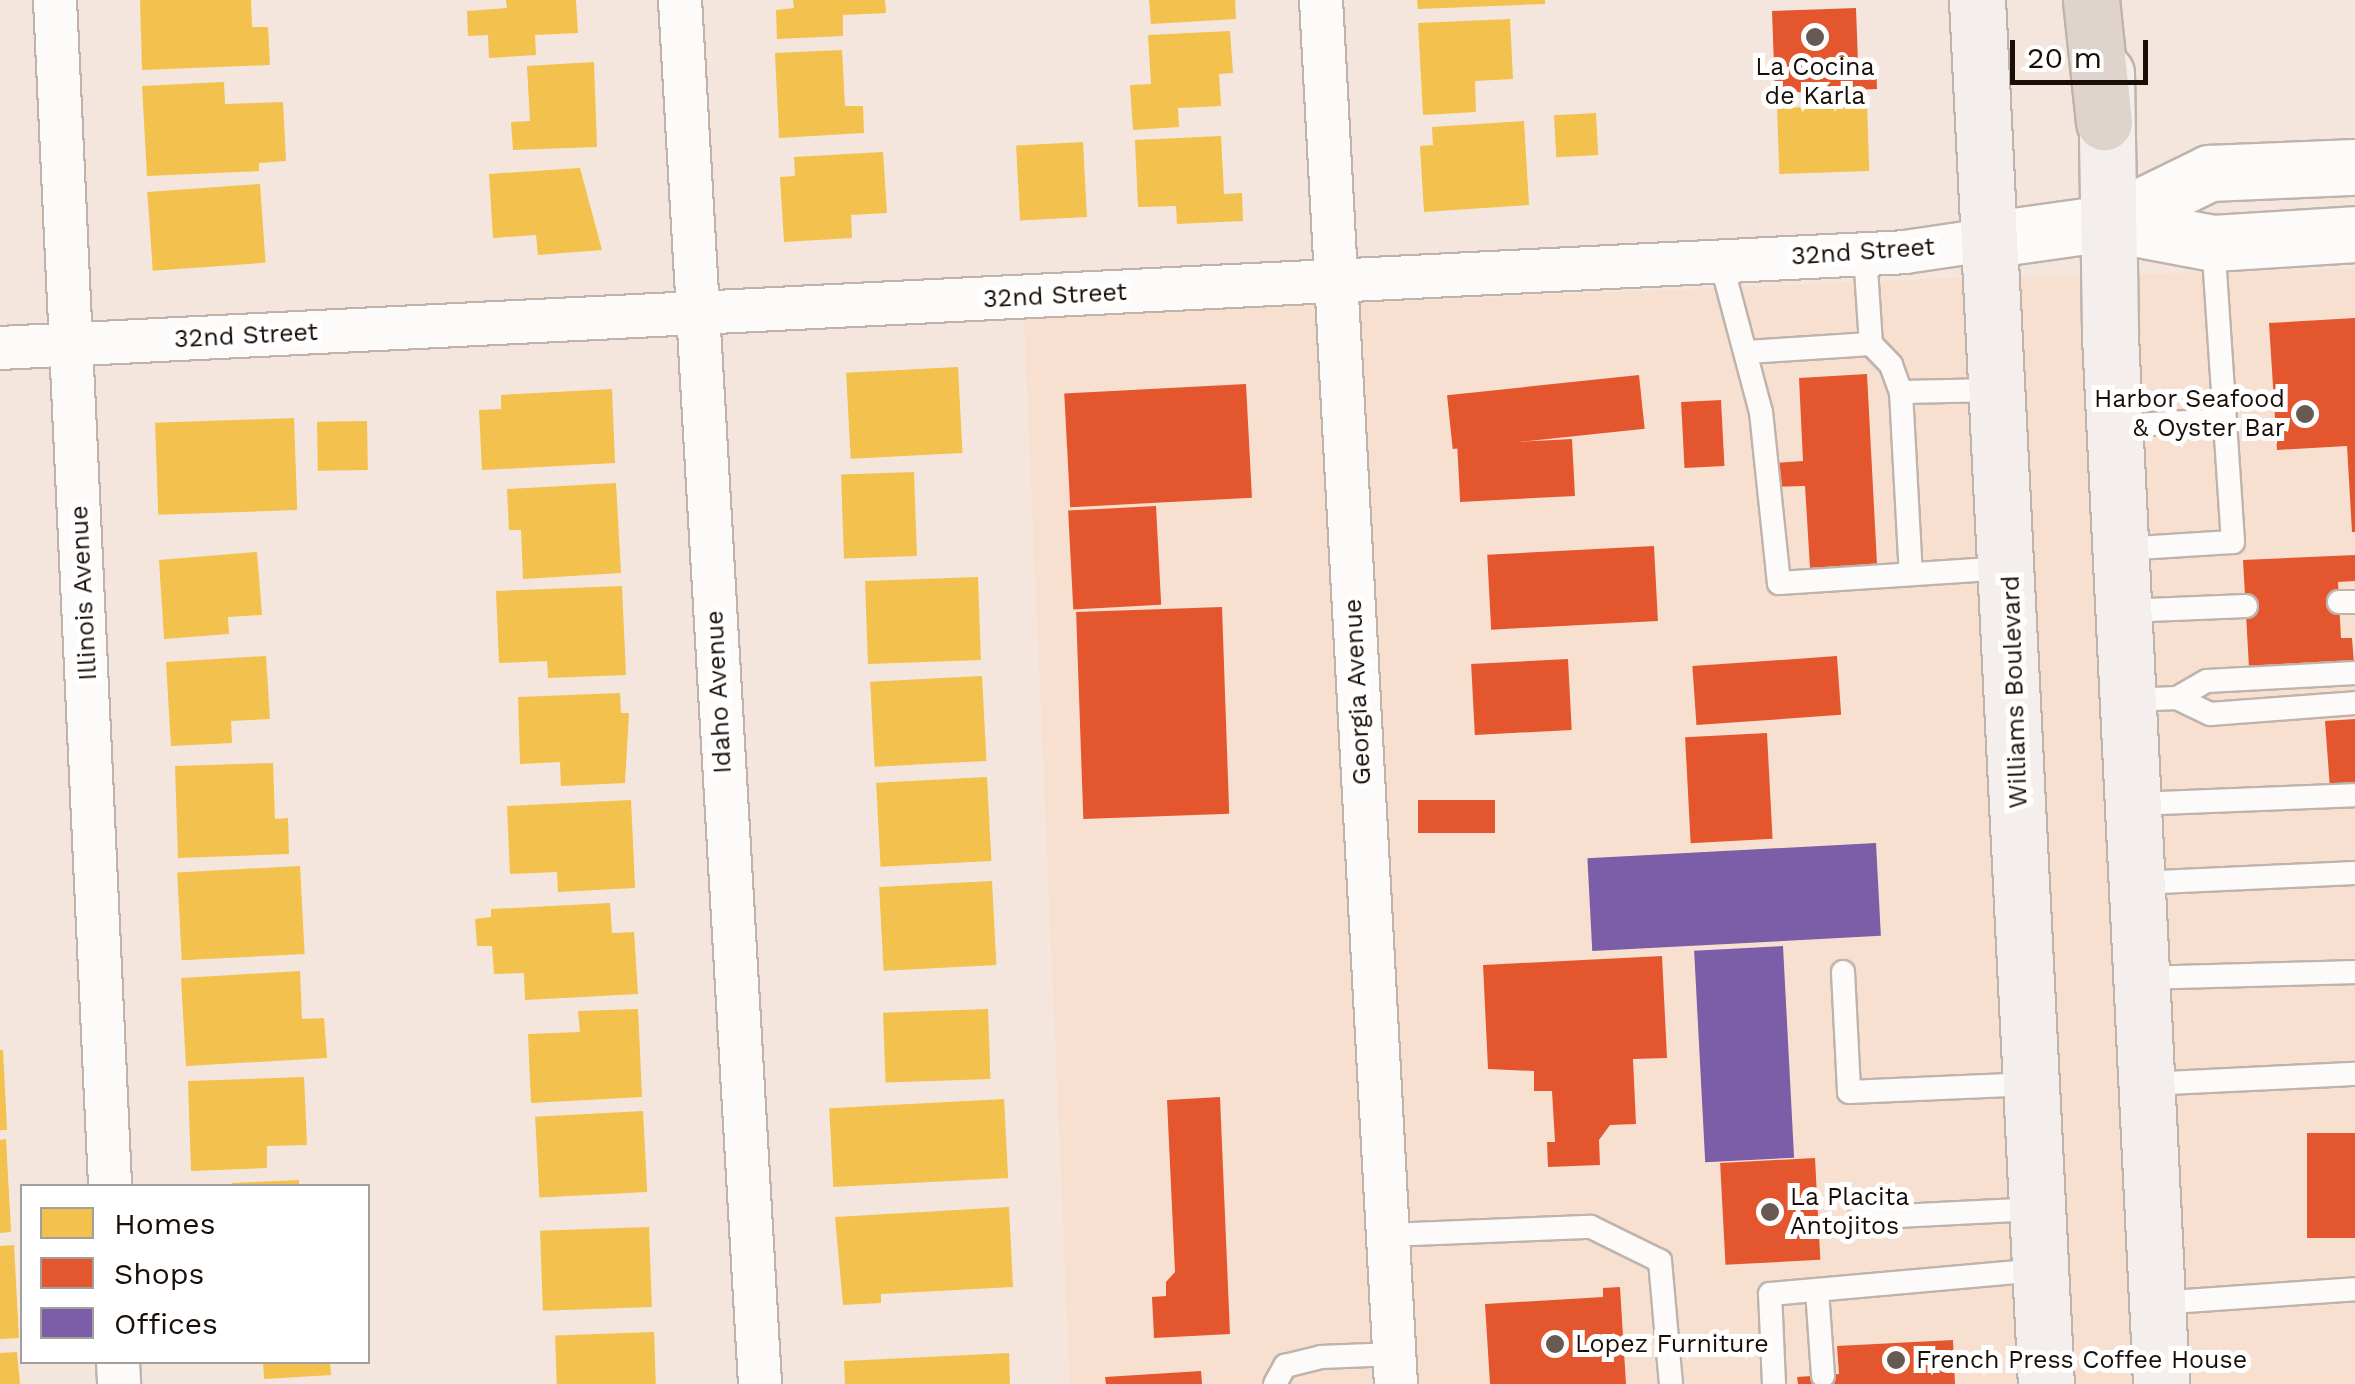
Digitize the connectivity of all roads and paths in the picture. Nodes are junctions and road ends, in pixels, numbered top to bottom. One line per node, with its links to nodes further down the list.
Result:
1 (55, 0): 17 (street, Illinois Avenue)
2 (680, 0): 16 (street, Idaho Avenue)
3 (1321, 0): 15 (street, Georgia Avenue)
4 (1978, 0): 11 (main road, Williams Boulevard)
5 (2091, 0): 7 (highway)
6 (2110, 0): 7 (main road)
7 (2104, 122): 9 (main road)
8 (2355, 167): 9 (street, 32nd Street)
9 (2107, 223): 11 (street, 32nd Street); 12 (street, 32nd Street); 24 (main road)
10 (2355, 234): 12 (street, 32nd Street)
11 (1994, 239): 13 (street, 32nd Street); 21 (main road, Williams Boulevard)
12 (2213, 243): 23 (lane)
13 (1865, 254): 14 (street, 32nd Street); 18 (lane)
14 (1721, 262): 15 (street, 32nd Street); 20 (lane)
15 (1336, 281): 16 (street, 32nd Street); 46 (street, Georgia Avenue)
16 (697, 314): 17 (street, 32nd Street); 53 (street, Idaho Avenue)
17 (73, 344): 19 (street, 32nd Street); 43 (street, Illinois Avenue)
18 (1871, 344): 20 (lane); 22 (lane)
19 (0, 348)
20 (1747, 352): 27 (lane)
21 (2001, 390): 22 (lane); 26 (main road, Williams Boulevard)
22 (1900, 392): 27 (lane)
23 (2224, 420): 24 (lane); 25 (lane)
24 (2115, 426): 25 (main road)
25 (2121, 549): 29 (main road)
26 (2010, 567): 27 (lane); 41 (main road, Williams Boulevard)
27 (1911, 574)
28 (2246, 606): 29 (lane)
29 (2123, 611): 31 (main road)
30 (2355, 673): 31 (lane)
31 (2153, 699): 32 (lane); 34 (main road)
32 (2355, 703)
33 (2355, 794): 34 (lane)
34 (2133, 804): 36 (main road)
35 (2355, 872): 36 (lane)
36 (2137, 883): 39 (main road)
37 (1843, 972): 41 (lane)
38 (2355, 972): 39 (lane)
39 (2142, 978): 42 (main road)
40 (2355, 1074): 42 (lane)
41 (2032, 1084): 44 (main road, Williams Boulevard)
42 (2147, 1084): 50 (main road)
43 (110, 1184)
44 (2038, 1209): 45 (lane); 47 (main road, Williams Boulevard)
45 (1859, 1218)
46 (1388, 1235): 51 (street, Georgia Avenue); 55 (lane)
47 (2040, 1270): 49 (lane); 57 (main road, Williams Boulevard)
48 (2355, 1288): 50 (lane)
49 (1817, 1290): 52 (lane); 56 (lane)
50 (2158, 1303): 58 (main road)
51 (1396, 1369): 54 (lane)
52 (1823, 1376)
53 (760, 1384)
54 (1274, 1384)
55 (1671, 1384)
56 (1774, 1384)
57 (2046, 1384)
58 (2162, 1384)

